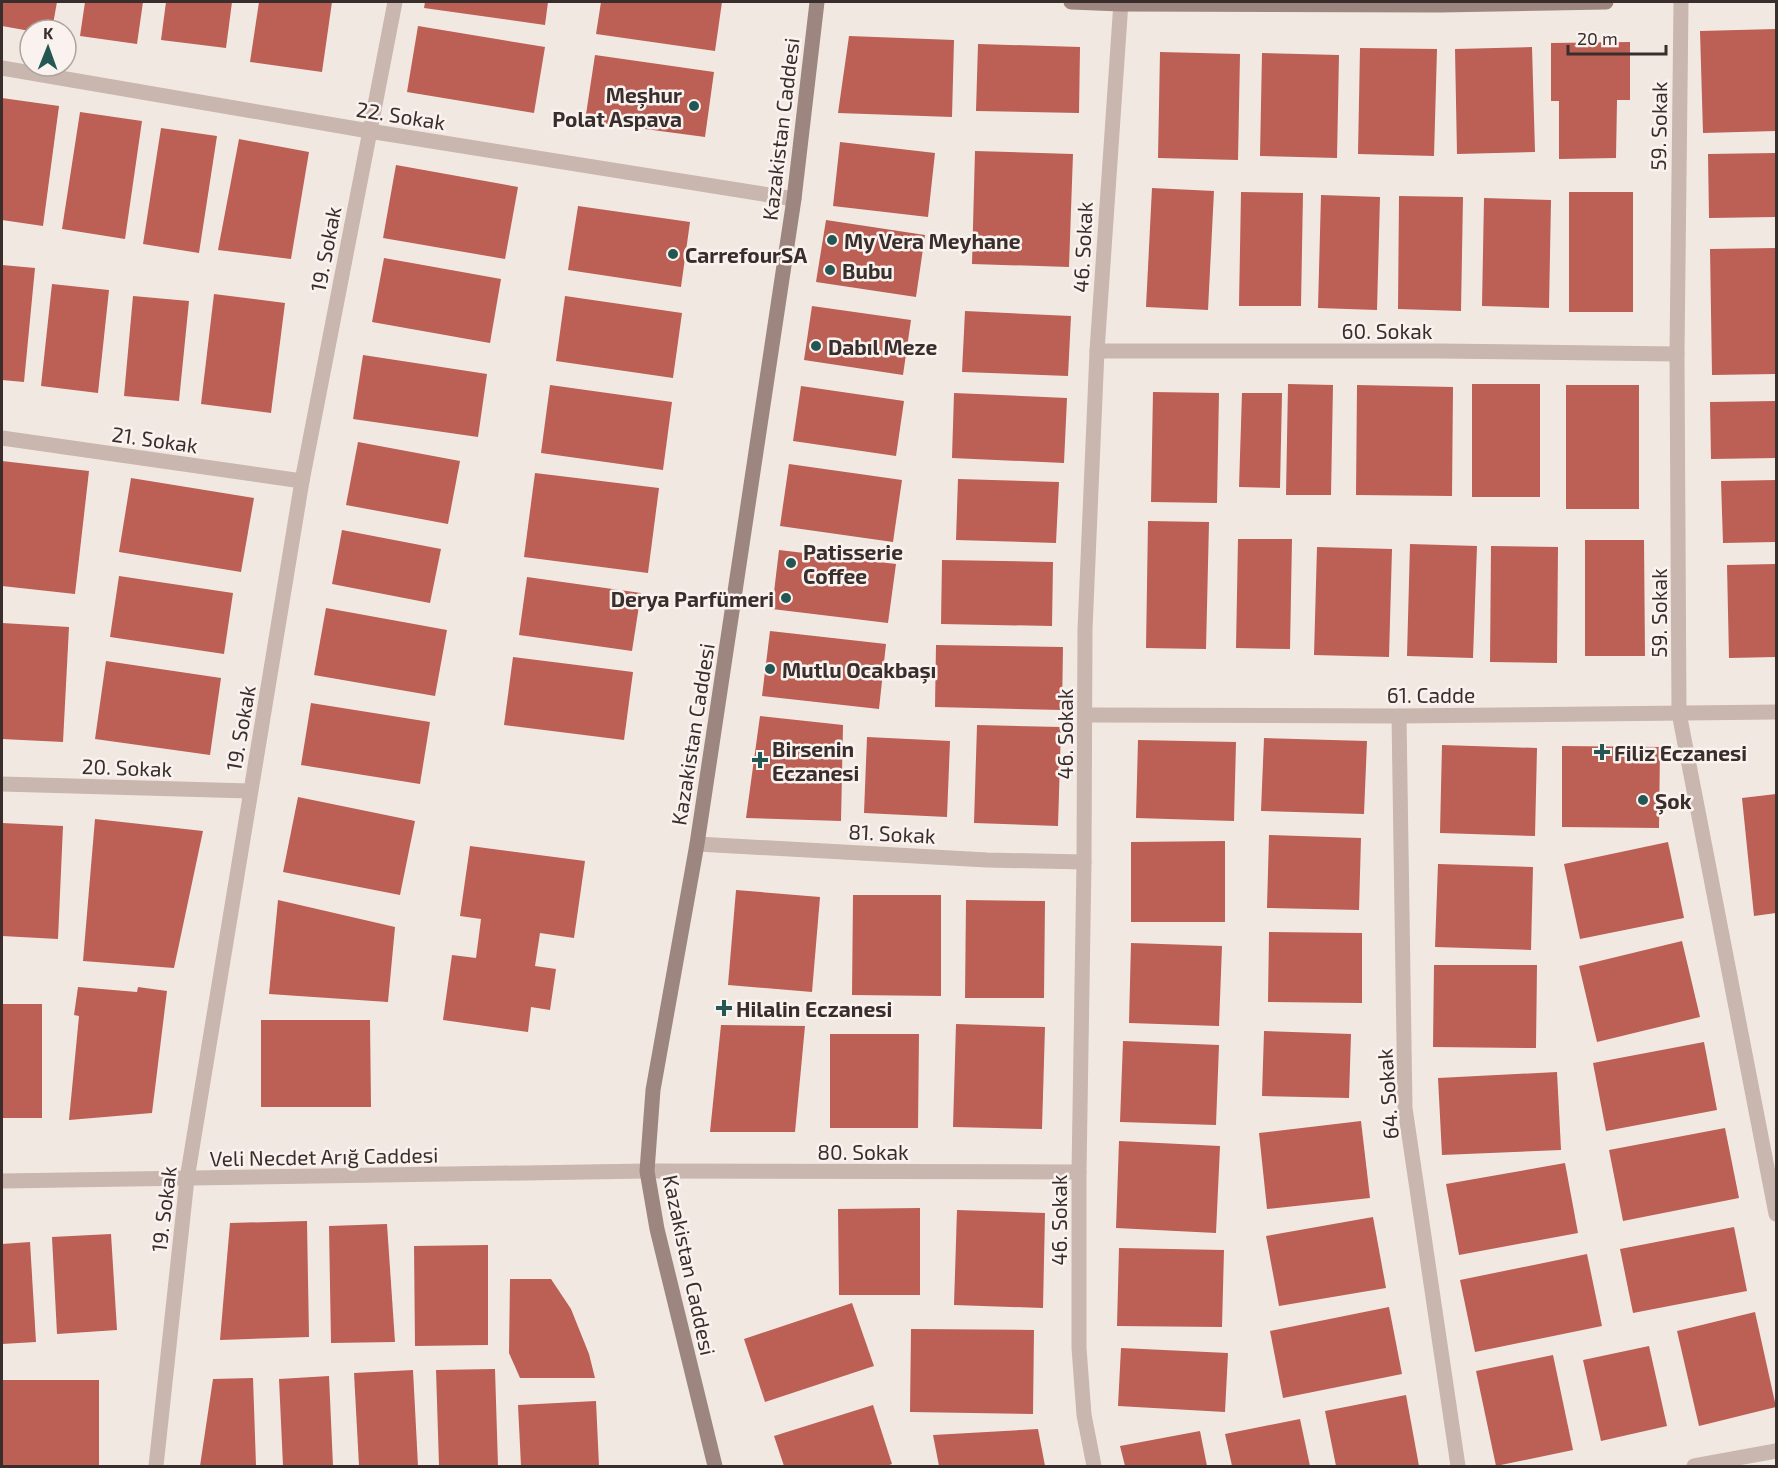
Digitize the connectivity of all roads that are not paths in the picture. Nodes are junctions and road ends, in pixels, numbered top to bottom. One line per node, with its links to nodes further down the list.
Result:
1 (395, 2): 8 (street, 19. Sokak)
2 (817, 2): 9 (main road, Kazakistan Caddesi)
3 (1071, 2): 6 (main road)
4 (1606, 2): 6 (main road)
5 (1681, 2): 11 (street, 59. Sokak)
6 (1121, 3): 10 (street, 46. Sokak)
7 (2, 68): 8 (street, 22. Sokak)
8 (369, 132): 9 (street, 22. Sokak); 13 (street, 19. Sokak)
9 (794, 199): 20 (main road, Kazakistan Caddesi)
10 (1097, 351): 11 (street, 60. Sokak); 16 (street, 46. Sokak)
11 (1677, 354): 15 (street, 59. Sokak)
12 (2, 438): 13 (street, 21. Sokak)
13 (302, 481): 19 (street, 19. Sokak)
14 (1776, 712): 15 (street, 61. Cadde)
15 (1679, 713): 17 (street, 61. Cadde); 26 (street, 59. Sokak)
16 (1086, 715): 17 (street, 61. Cadde); 21 (street, 46. Sokak)
17 (1399, 716): 31 (street, 64. Sokak)
18 (2, 784): 19 (street, 20. Sokak)
19 (250, 791): 24 (street, 19. Sokak)
20 (697, 844): 21 (street, 81. Sokak); 22 (main road, Kazakistan Caddesi)
21 (1084, 862): 23 (street, 46. Sokak)
22 (648, 1172): 23 (street, 80. Sokak); 24 (street, Veli Necdet Arığ Caddesi); 29 (main road, Kazakistan Caddesi)
23 (1079, 1172): 30 (street, 46. Sokak)
24 (187, 1179): 25 (street, Veli Necdet Arığ Caddesi); 28 (street, 19. Sokak)
25 (2, 1181)
26 (1776, 1214)
27 (1776, 1451): 32 (street)
28 (156, 1467)
29 (715, 1467)
30 (1094, 1467)
31 (1458, 1467)
32 (1694, 1467)

